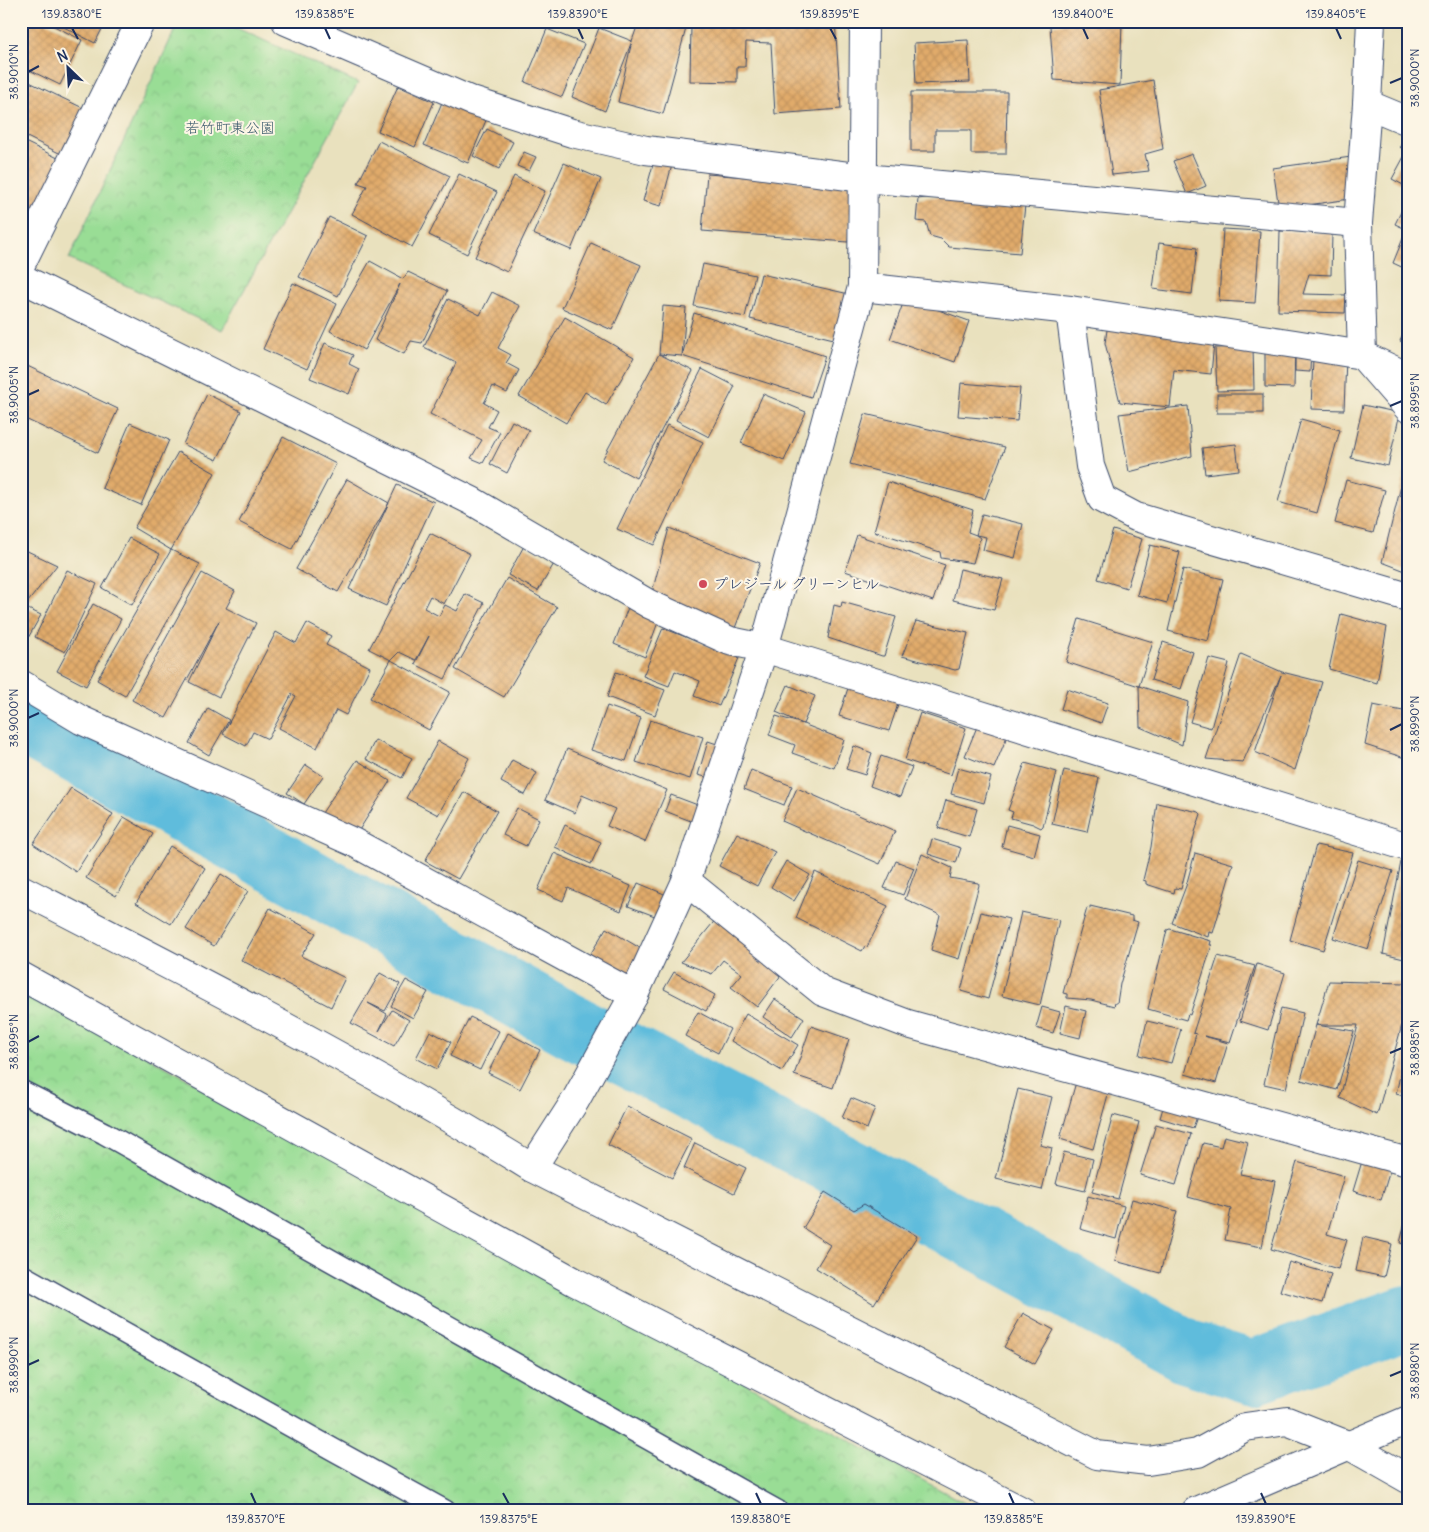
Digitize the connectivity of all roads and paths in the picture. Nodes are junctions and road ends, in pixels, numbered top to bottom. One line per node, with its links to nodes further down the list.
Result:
1 (141, 21): 9 (street)
2 (286, 21): 7 (street)
3 (864, 21): 7 (street)
4 (1371, 21): 5 (street)
5 (1367, 104): 6 (street); 8 (street)
6 (1408, 121)
7 (864, 178): 8 (street); 11 (street)
8 (1358, 224): 13 (street)
9 (21, 264)
10 (21, 278): 17 (street)
11 (862, 287): 12 (street); 17 (street)
12 (1070, 310): 13 (street); 16 (street)
13 (1362, 355): 14 (street); 15 (street)
14 (1408, 377)
15 (1408, 408)
16 (1408, 597)
17 (764, 648): 19 (street); 20 (street)
18 (21, 684): 23 (street)
19 (1408, 847)
20 (686, 881): 23 (street); 25 (street)
21 (21, 889): 26 (street)
22 (21, 976): 33 (street)
23 (634, 994): 26 (street)
24 (21, 1091): 32 (lane)
25 (1408, 1162)
26 (532, 1168): 29 (street)
27 (21, 1274): 31 (lane)
28 (1408, 1420): 29 (street)
29 (1350, 1446): 30 (street); 34 (street)
30 (1408, 1479)
31 (445, 1511)
32 (777, 1511)
33 (1022, 1511)
34 (1196, 1511)

